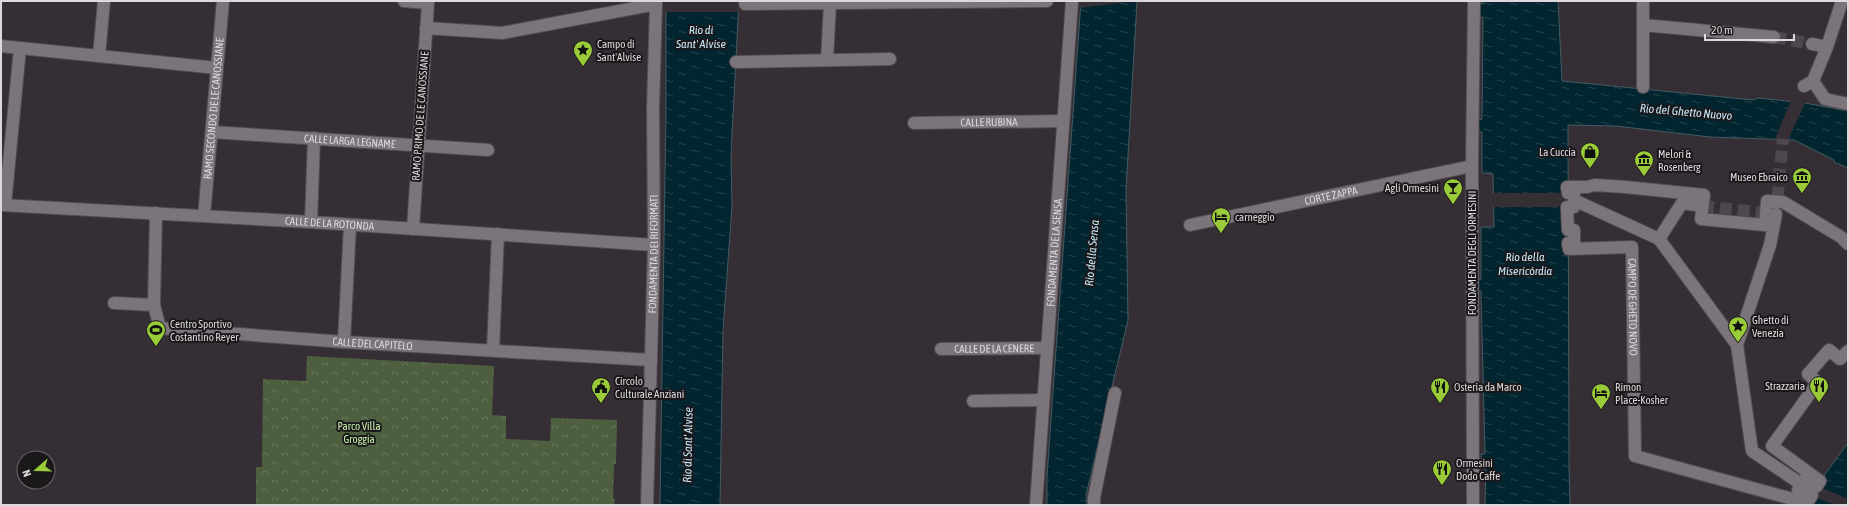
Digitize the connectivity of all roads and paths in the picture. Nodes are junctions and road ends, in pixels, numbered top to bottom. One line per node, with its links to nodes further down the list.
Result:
1 (104, 1): 20 (street)
2 (223, 1): 24 (street, RAMO SECONDO DE LE CANOSSIANE)
3 (404, 1): 14 (street, RAMO PRIMO DE LE CANOSSIANE)
4 (1047, 1): 11 (street)
5 (1072, 1): 27 (street, FONDAMENTA DE LA SENSA)
6 (1474, 1): 34 (street, FONDAMENTA DEGLI ORMESINI)
7 (1643, 1): 13 (street)
8 (1842, 1): 12 (street)
9 (656, 2): 14 (street); 48 (street, FONDAMENTA DEI RIFORMATI)
10 (745, 4): 11 (street)
11 (830, 4): 22 (street)
12 (1843, 15): 18 (street)
13 (1643, 25): 15 (street); 25 (street)
14 (426, 28): 32 (street, RAMO PRIMO DE LE CANOSSIANE)
15 (1774, 37)
16 (1812, 44): 18 (street)
17 (1, 46): 19 (street)
18 (1827, 47): 26 (street)
19 (20, 48): 20 (street); 31 (street)
20 (99, 56): 24 (street)
21 (890, 59): 22 (street)
22 (827, 60): 23 (street)
23 (736, 62)
24 (217, 68): 29 (street, RAMO SECONDO DE LE CANOSSIANE)
25 (1643, 87)
26 (1848, 104)
27 (1063, 121): 28 (street, CALLE RUBINA); 53 (street, FONDAMENTA DE LA SENSA)
28 (914, 123)
29 (212, 132): 30 (street, CALLE LARGA LEGNAME); 40 (street, RAMO SECONDO DE LE CANOSSIANE)
30 (314, 138): 32 (street, CALLE LARGA LEGNAME); 41 (street)
31 (6, 141): 36 (street)
32 (418, 144): 33 (street, CALLE LARGA LEGNAME); 44 (street, RAMO PRIMO DE LE CANOSSIANE)
33 (488, 150)
34 (1472, 166): 43 (street, CORTE ZAPPA); 65 (street, FONDAMENTA DEGLI ORMESINI)
35 (1574, 200): 46 (street, CAMPO DE GHETO NOVO)
36 (3, 205): 38 (street, CALLE DE LA ROTONDA)
37 (1702, 206): 46 (street); 47 (street, CAMPO DE GHETO NOVO); 61 (street, CAMPO DE GHETO NOVO)
38 (156, 213): 40 (street, CALLE DE LA ROTONDA); 50 (street)
39 (1776, 214): 52 (street, CAMPO DE GHETO NOVO)
40 (204, 216): 41 (street, CALLE DE LA ROTONDA)
41 (311, 222): 42 (street, CALLE DE LA ROTONDA)
42 (350, 225): 44 (street, CALLE DE LA ROTONDA); 51 (street)
43 (1190, 225)
44 (412, 229): 45 (street, CALLE DE LA ROTONDA)
45 (498, 234): 48 (street, CALLE DE LA ROTONDA); 55 (street)
46 (1659, 239): 52 (street, CAMPO DE GHETO NOVO)
47 (1848, 244)
48 (654, 245): 57 (street, FONDAMENTA DEI RIFORMATI)
49 (114, 302): 50 (street)
50 (154, 305): 51 (street, CALLE DEL CAPITELO)
51 (344, 342): 55 (street, CALLE DEL CAPITELO)
52 (1738, 345): 61 (street, CAMPO DE GHETO NOVO)
53 (1047, 348): 54 (street, CALLE DE LA CENERE); 59 (street, FONDAMENTA DE LA SENSA)
54 (941, 349)
55 (493, 350): 57 (street, CALLE DEL CAPITELO)
56 (1848, 351): 61 (street, CAMPO DE GHETO NOVO)
57 (651, 360): 62 (street, FONDAMENTA DEI RIFORMATI)
58 (1115, 393): 64 (street)
59 (1043, 400): 60 (street); 63 (street, FONDAMENTA DE LA SENSA)
60 (973, 401)
61 (1801, 484)
62 (647, 505)
63 (1036, 505)
64 (1094, 505)
65 (1473, 505)

